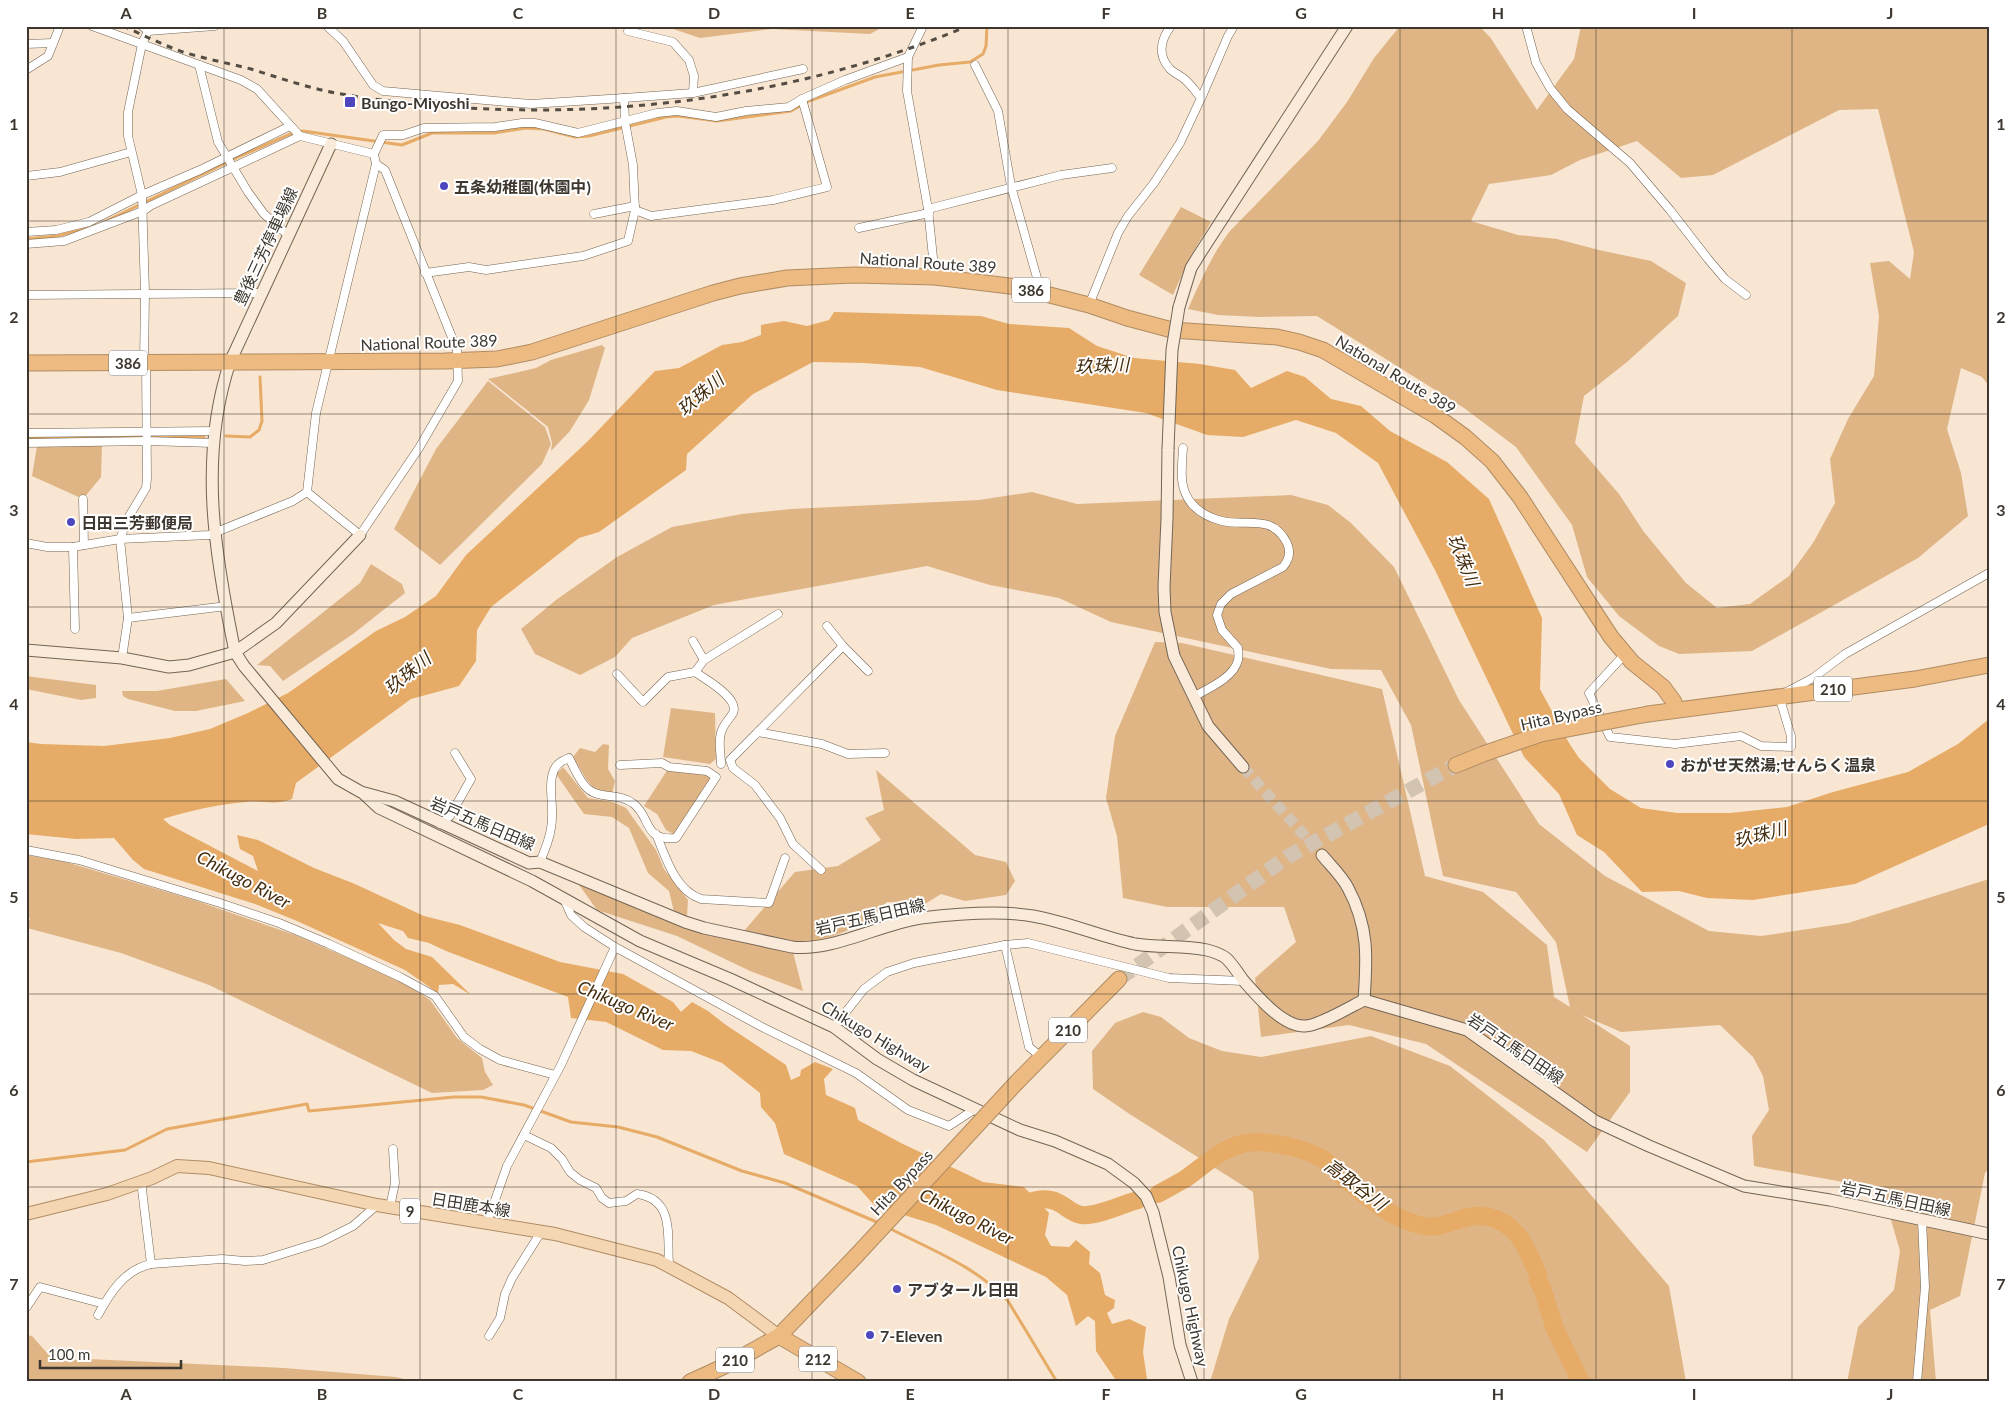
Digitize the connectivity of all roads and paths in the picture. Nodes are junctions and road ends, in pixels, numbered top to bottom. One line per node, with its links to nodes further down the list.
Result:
1 (60, 26): 12 (street)
2 (92, 26): 14 (street)
3 (215, 26): 10 (street)
4 (327, 26): 21 (street)
5 (922, 26): 15 (street)
6 (1171, 26): 22 (street)
7 (1234, 26): 22 (street)
8 (1347, 26): 90 (main road, bridge)
9 (1526, 26): 51 (street)
10 (145, 29): 14 (street)
11 (628, 31): 20 (street)
12 (53, 43): 13 (street); 19 (street)
13 (26, 44)
14 (142, 44): 16 (street); 28 (street)
15 (908, 60): 23 (street); 39 (street)
16 (199, 64): 24 (street); 30 (street)
17 (975, 65): 35 (street)
18 (803, 69): 20 (street)
19 (26, 70)
20 (693, 93): 21 (street)
21 (624, 98): 25 (street)
22 (1201, 98): 52 (street)
23 (802, 99): 25 (street); 37 (street)
24 (290, 126): 26 (street); 30 (street)
25 (626, 126): 29 (street); 37 (street)
26 (300, 136): 27 (street); 32 (street)
27 (331, 144): 29 (street); 43 (main road, 豊後三芳停車場線)
28 (131, 152): 34 (street); 36 (street)
29 (374, 154): 31 (street)
30 (227, 155): 32 (street); 36 (street)
31 (376, 164): 45 (street); 55 (street)
32 (234, 167): 38 (street); 43 (street)
33 (1112, 168): 35 (street)
34 (26, 176)
35 (1011, 186): 39 (street); 47 (street)
36 (142, 195): 38 (street); 42 (street)
37 (635, 208): 40 (street); 45 (street)
38 (143, 211): 44 (street); 48 (street)
39 (928, 211): 41 (street); 46 (street)
40 (594, 214)
41 (859, 228)
42 (26, 232)
43 (288, 235): 49 (main road, 豊後三芳停車場線)
44 (26, 244)
45 (425, 273): 53 (street)
46 (935, 277): 47 (highway, National Route 389 / 386); 53 (highway, National Route 389 / 386)
47 (1041, 292): 52 (highway, National Route 389 / 386)
48 (145, 293): 49 (street); 50 (street); 57 (street)
49 (261, 293): 54 (main road, 豊後三芳停車場線)
50 (26, 295)
51 (1746, 296)
52 (1089, 305): 82 (highway, National Route 389 / 386)
53 (458, 361): 55 (highway, National Route 389 / 386); 67 (street)
54 (230, 362): 55 (highway, National Route 389 / 386); 57 (highway, 386); 60 (main road, 岩戸五馬日田線)
55 (328, 362): 64 (street)
56 (26, 363): 57 (highway, 386)
57 (145, 363): 58 (street)
58 (147, 432): 59 (street); 60 (street); 61 (street)
59 (26, 433)
60 (214, 437): 61 (street); 66 (main road, 岩戸五馬日田線)
61 (147, 440): 62 (street); 68 (street)
62 (26, 443)
63 (1183, 448): 90 (street)
64 (308, 492): 66 (street); 67 (street)
65 (83, 499): 70 (street)
66 (216, 532): 68 (street); 73 (main road, 岩戸五馬日田線)
67 (360, 535): 81 (main road)
68 (120, 539): 70 (street); 75 (street)
69 (26, 543): 71 (street)
70 (84, 545): 71 (street)
71 (73, 547): 77 (street)
72 (1989, 573): 89 (street)
73 (227, 606): 75 (street); 81 (main road, 岩戸五馬日田線)
74 (778, 614): 84 (street)
75 (128, 618): 83 (street)
76 (827, 626): 79 (street)
77 (75, 629)
78 (693, 641): 84 (street)
79 (844, 646): 86 (street); 92 (street)
80 (26, 650): 83 (main road)
81 (236, 652): 83 (main road); 101 (main road, 岩戸五馬日田線)
82 (1625, 654): 89 (street); 91 (highway, National Route 389 / 386)
83 (122, 658)
84 (704, 660): 87 (street)
85 (1989, 665): 89 (highway, 210)
86 (868, 671)
87 (695, 672): 88 (street); 96 (street)
88 (617, 674)
89 (1779, 696): 91 (highway, 210)
90 (1193, 697): 99 (main road)
91 (1676, 710): 97 (highway, Hita Bypass / 210, bridge)
92 (758, 732): 94 (street); 95 (street)
93 (455, 752): 102 (street)
94 (885, 753)
95 (730, 760): 96 (street); 108 (street)
96 (721, 764): 100 (street)
97 (1456, 764)
98 (620, 765): 100 (street)
99 (1242, 767)
100 (710, 773): 103 (street)
101 (362, 792): 102 (main road, 岩戸五馬日田線); 109 (main road, Chikugo Highway)
102 (440, 824): 107 (main road, 岩戸五馬日田線)
103 (656, 834): 106 (street); 107 (street)
104 (26, 850): 117 (street)
105 (1322, 855): 114 (main road)
106 (785, 858)
107 (540, 862): 113 (main road, 岩戸五馬日田線)
108 (821, 870)
109 (563, 897): 111 (street); 115 (main road, Chikugo Highway)
110 (1005, 945): 113 (street); 115 (street); 116 (street)
111 (615, 948): 117 (street); 118 (street)
112 (1118, 979): 116 (highway, Hita Bypass / 210)
113 (1244, 981): 114 (main road, 岩戸五馬日田線)
114 (1364, 1000): 124 (main road, 岩戸五馬日田線)
115 (834, 1027): 118 (main road, Chikugo Highway)
116 (1041, 1057): 134 (highway, Hita Bypass / 210, bridge)
117 (556, 1075): 119 (street)
118 (975, 1109): 137 (main road, Chikugo Highway)
119 (524, 1135): 125 (street); 129 (street)
120 (393, 1149): 122 (street)
121 (141, 1181): 122 (main road, 日田鹿本線 / 9); 123 (main road, 日田鹿本線 / 9); 128 (street)
122 (383, 1206): 125 (main road, 日田鹿本線 / 9); 128 (street)
123 (26, 1214)
124 (1922, 1220): 127 (main road, 岩戸五馬日田線); 138 (street)
125 (487, 1223): 126 (main road, 日田鹿本線 / 9)
126 (541, 1232): 129 (main road, 日田鹿本線 / 9); 133 (street)
127 (1989, 1234)
128 (151, 1264): 130 (street)
129 (668, 1266): 134 (main road, 日田鹿本線 / 9)
130 (104, 1304): 131 (street); 132 (street)
131 (26, 1308)
132 (98, 1315)
133 (489, 1336)
134 (779, 1336): 135 (highway, Hita Bypass / 210); 136 (highway, 212)
135 (690, 1382)
136 (858, 1382)
137 (1192, 1382)
138 (1917, 1382)

